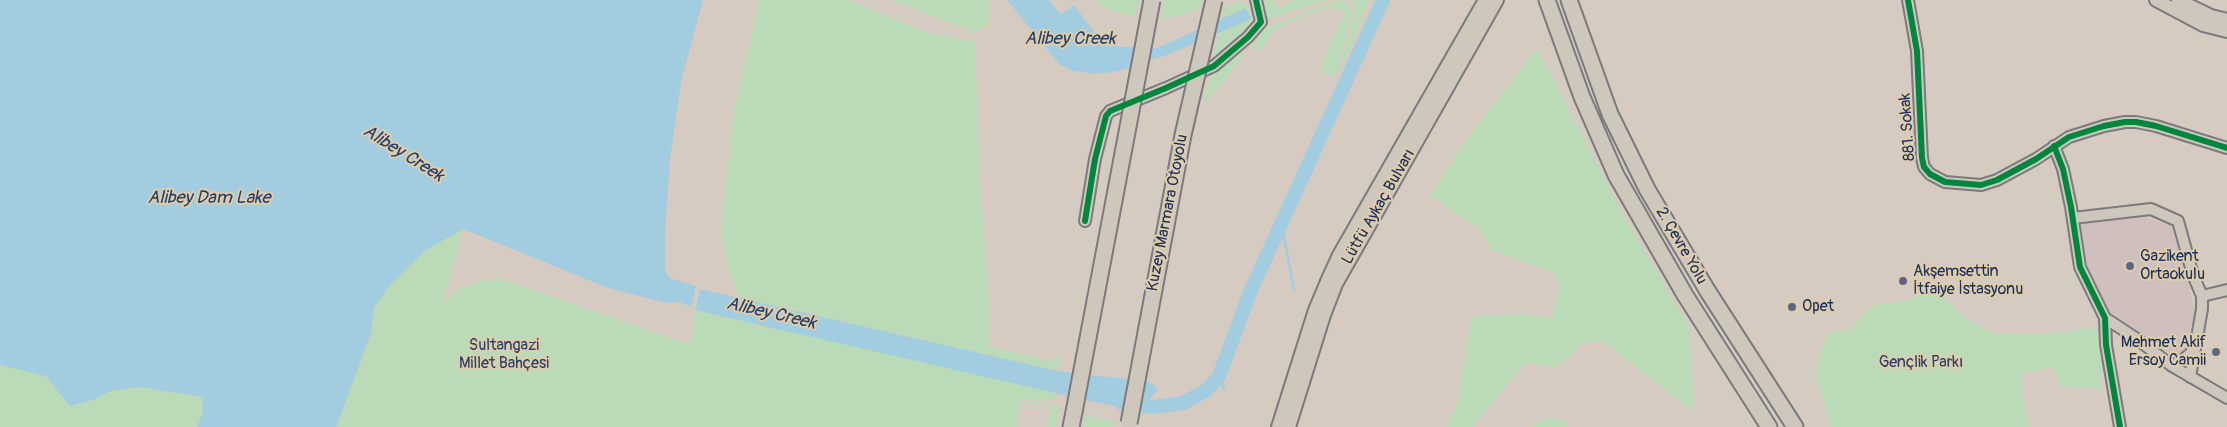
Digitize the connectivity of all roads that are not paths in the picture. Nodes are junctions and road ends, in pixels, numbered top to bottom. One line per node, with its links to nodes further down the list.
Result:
1 (1152, 0): 23 (highway, bridge)
2 (1214, 0): 24 (highway, Kuzey Marmara Otoyolu, bridge)
3 (1256, 0): 15 (street)
4 (1485, 0): 25 (main road, Lütfü Aykaç Bulvarı)
5 (1497, 0): 26 (main road, Lütfü Aykaç Bulvarı)
6 (1547, 0): 27 (highway, 2. Çevre Yolu)
7 (1569, 0): 28 (highway, 2. Çevre Yolu)
8 (1908, 0): 12 (street, 881. Sokak)
9 (2156, 0): 11 (main road)
10 (2178, 0): 11 (main road)
11 (2224, 25)
12 (2054, 146): 13 (street, 881. Sokak); 14 (street)
13 (2227, 148)
14 (2073, 218): 17 (street); 18 (street)
15 (1085, 221)
16 (2227, 290): 17 (street)
17 (2202, 296): 19 (street)
18 (2104, 318): 20 (street); 29 (street)
19 (2193, 351): 20 (street); 21 (street)
20 (2172, 366): 21 (street)
21 (2190, 377): 22 (street)
22 (2227, 398)
23 (1072, 420)
24 (1129, 425)
25 (1278, 427)
26 (1289, 427)
27 (1769, 427)
28 (1795, 427)
29 (2120, 427)

